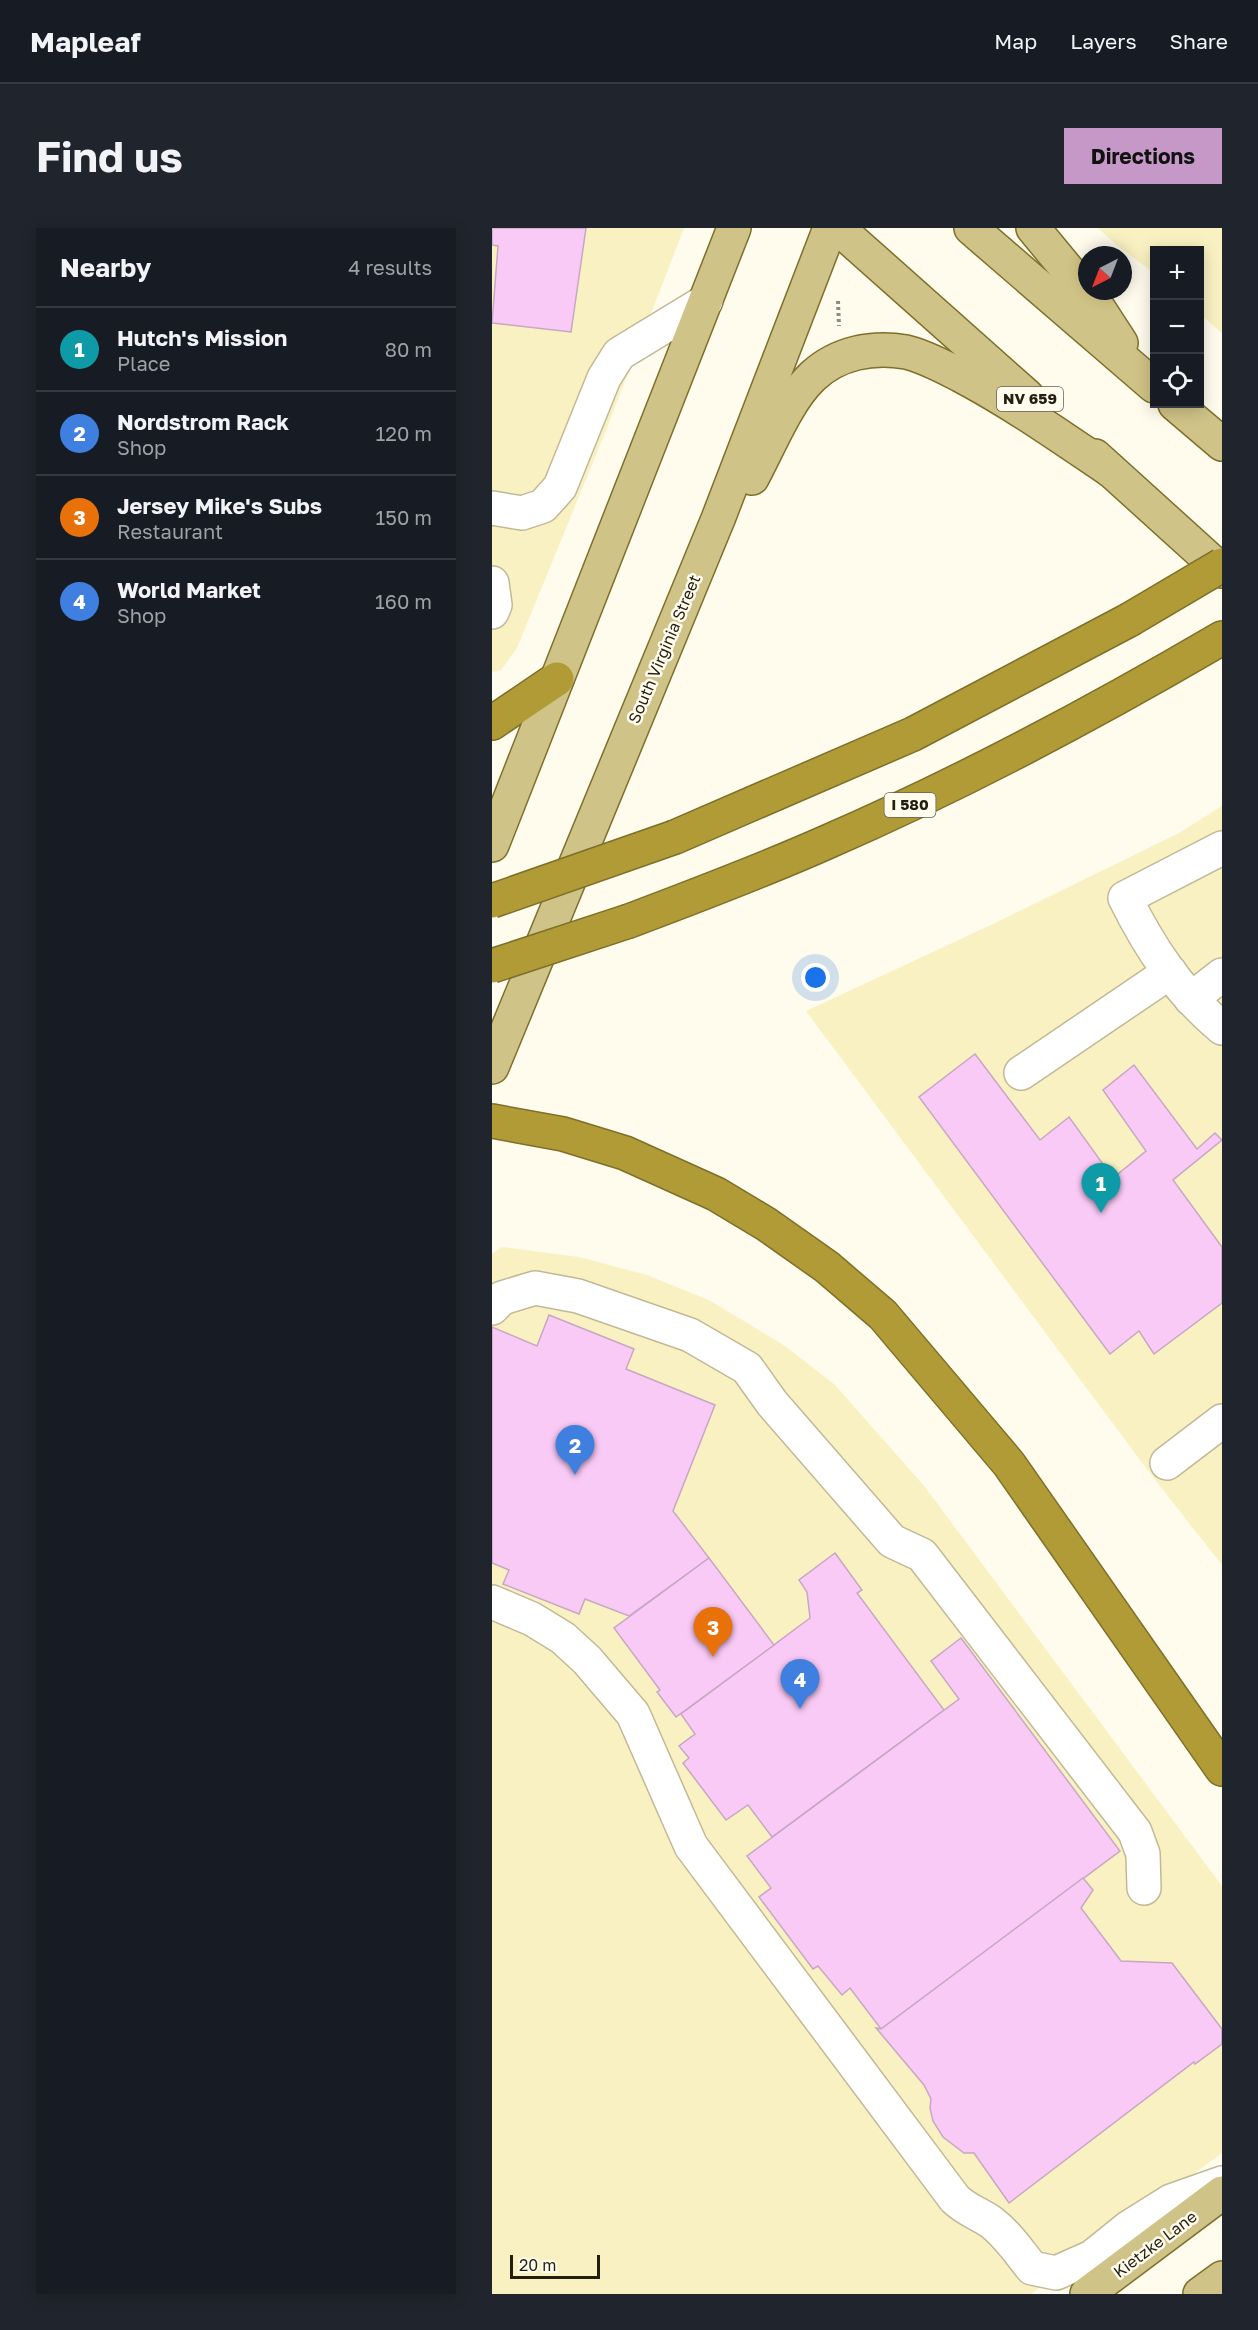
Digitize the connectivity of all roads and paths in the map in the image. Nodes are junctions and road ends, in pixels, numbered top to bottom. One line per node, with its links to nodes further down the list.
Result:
1 (734, 228): 7 (main road)
2 (830, 228): 18 (main road, South Virginia Street)
3 (838, 228): 12 (main road, NV 659)
4 (971, 228): 9 (main road)
5 (1033, 228): 9 (main road)
6 (837, 292): 8 (path)
7 (706, 301): 13 (lane); 20 (main road)
8 (839, 334)
9 (1148, 380)
10 (1180, 408): 11 (main road)
11 (1222, 444)
12 (1110, 470): 15 (main road, NV 659); 18 (main road)
13 (495, 508)
14 (1222, 565): 24 (highway, bridge)
15 (1222, 571)
16 (492, 583): 17 (lane)
17 (492, 612)
18 (679, 614): 30 (main road, South Virginia Street)
19 (1222, 638): 25 (highway, I 580, bridge)
20 (557, 679): 21 (highway); 22 (main road)
21 (492, 723)
22 (492, 844)
23 (1222, 848): 26 (lane)
24 (492, 901)
25 (492, 966)
26 (1170, 972): 28 (lane); 31 (lane)
27 (1222, 975): 28 (lane)
28 (1191, 999): 29 (lane)
29 (1222, 1028)
30 (492, 1067)
31 (1021, 1073)
32 (492, 1120): 37 (highway)
33 (492, 1308): 38 (lane)
34 (1222, 1421): 35 (lane)
35 (1167, 1463)
36 (492, 1602): 39 (lane)
37 (1222, 1769)
38 (1144, 1888)
39 (1222, 2183)
40 (1222, 2193): 42 (main road, Kietzke Lane)
41 (1222, 2278): 43 (main road)
42 (1087, 2294)
43 (1200, 2294)

